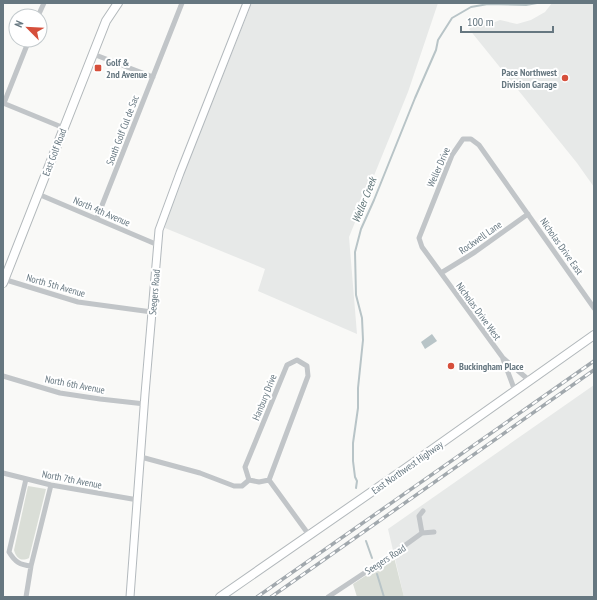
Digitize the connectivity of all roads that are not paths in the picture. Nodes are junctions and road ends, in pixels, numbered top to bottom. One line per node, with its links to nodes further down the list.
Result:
1 (110, 3): 5 (main road, East Golf Road)
2 (118, 3): 5 (main road, East Golf Road)
3 (182, 3): 8 (street, South Golf Cul de Sac)
4 (247, 3): 14 (street, Seegers Road)
5 (106, 21): 7 (main road, East Golf Road)
6 (26, 48): 9 (street)
7 (93, 54): 8 (street); 10 (main road, East Golf Road)
8 (153, 77): 13 (street, South Golf Cul de Sac)
9 (3, 103): 10 (street)
10 (64, 128): 11 (main road, East Golf Road)
11 (38, 194): 13 (street, North 4th Avenue); 16 (main road, East Golf Road)
12 (528, 214): 15 (street, Rockwell Lane); 15 (street, Weller Drive); 17 (street, Nicholas Drive East)
13 (98, 218): 14 (street, North 4th Avenue)
14 (158, 245): 18 (street, Seegers Road)
15 (441, 273): 20 (street, Nicholas Drive West)
16 (4, 280): 18 (street, North 5th Avenue)
17 (594, 308)
18 (152, 312): 24 (street, Seegers Road)
19 (594, 336): 22 (main road, East Northwest Highway)
20 (502, 358): 22 (street, Nicholas Drive West); 23 (street, Nicholas Drive West)
21 (3, 376): 24 (street, North 6th Avenue)
22 (530, 381): 23 (main road, East Northwest Highway)
23 (515, 391): 35 (main road, East Northwest Highway)
24 (145, 404): 25 (street, Seegers Road)
25 (141, 456): 28 (street); 31 (street, Seegers Road)
26 (3, 473): 27 (street, North 7th Avenue)
27 (26, 479): 30 (street, North 7th Avenue); 36 (street)
28 (249, 480): 29 (street); 29 (street, Hanbury Drive)
29 (269, 480): 35 (street)
30 (51, 485): 31 (street, North 7th Avenue); 36 (street)
31 (138, 500): 38 (street, Seegers Road)
32 (423, 510): 34 (street)
33 (434, 532): 34 (street)
34 (422, 533): 40 (street, Seegers Road)
35 (309, 535): 39 (main road, East Northwest Highway)
36 (31, 566): 37 (street)
37 (26, 597)
38 (130, 597)
39 (220, 597)
40 (328, 597)

